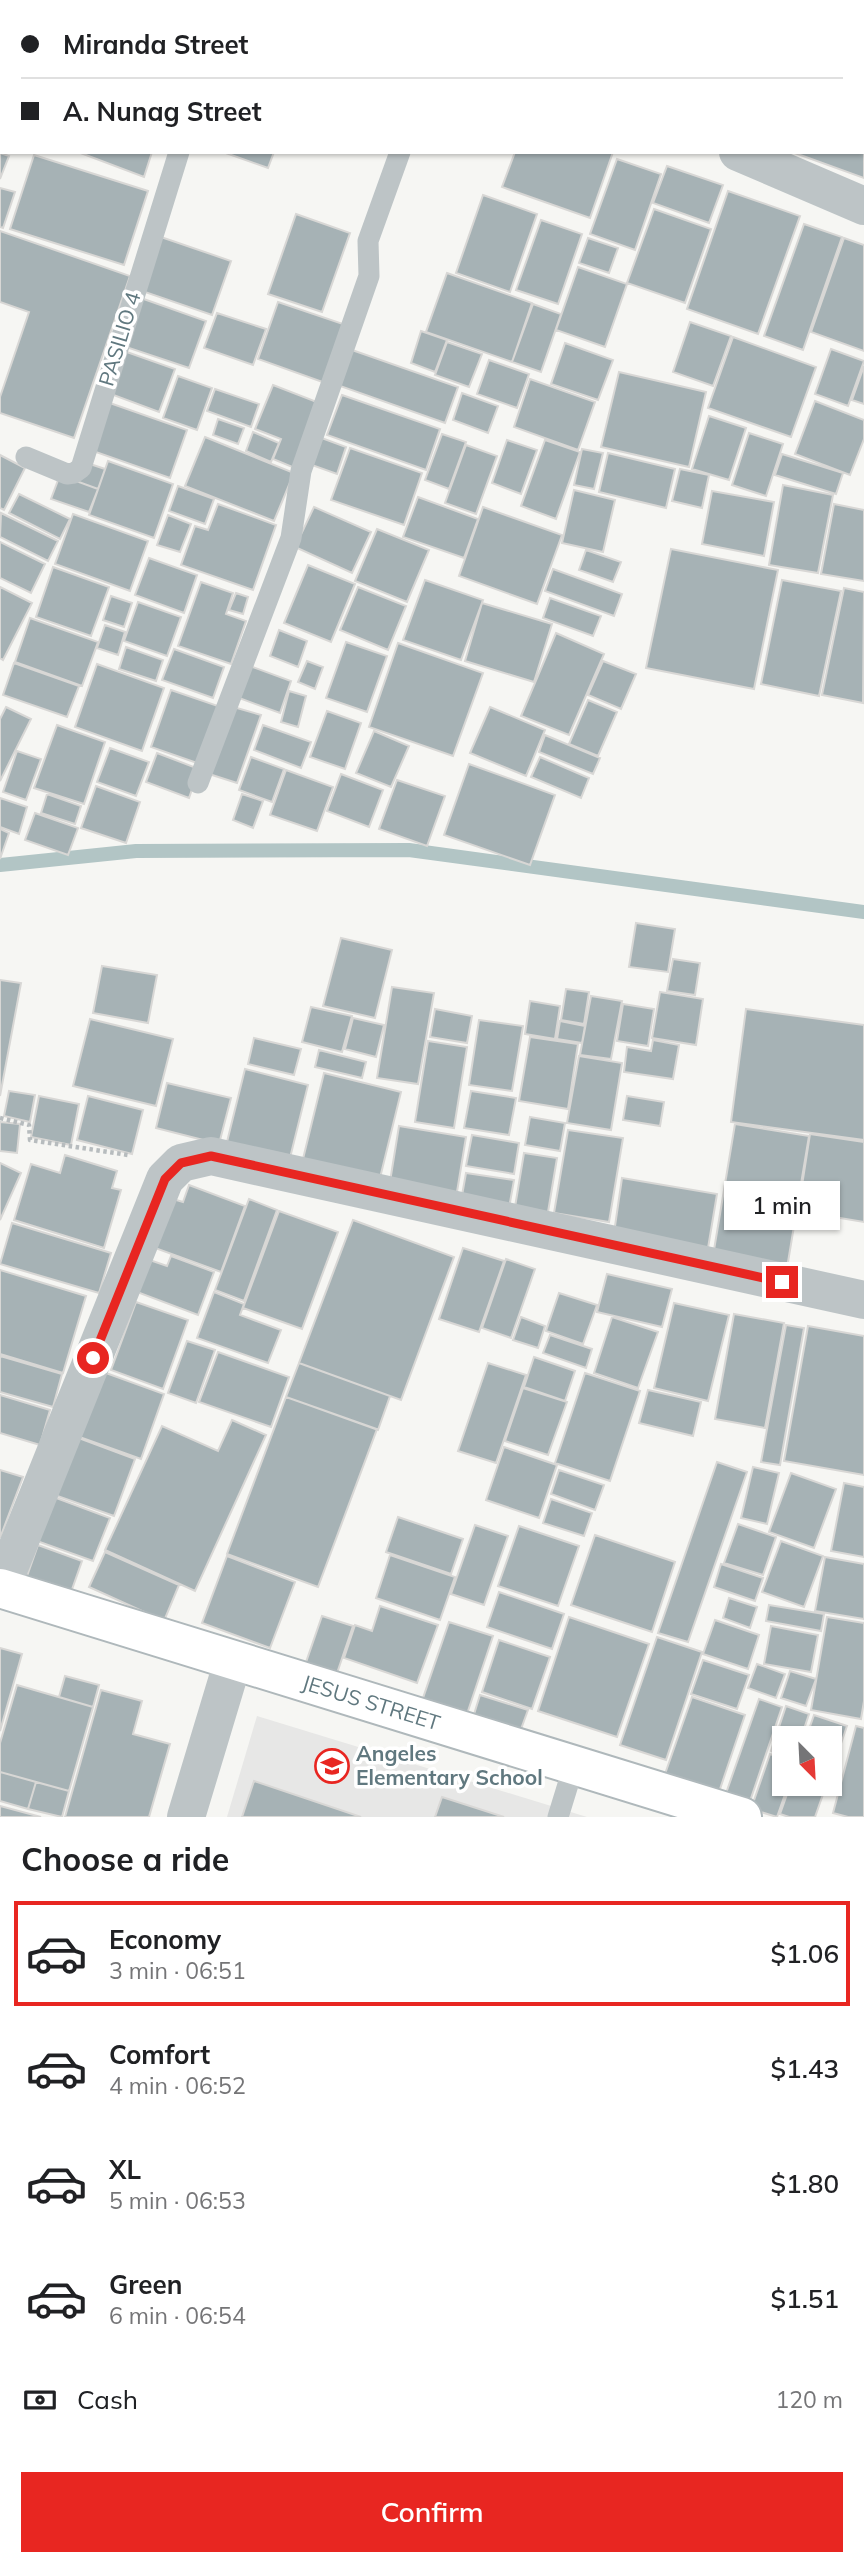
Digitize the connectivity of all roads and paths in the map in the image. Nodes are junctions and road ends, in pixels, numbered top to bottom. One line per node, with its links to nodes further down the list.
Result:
1 (178, 154): 5 (lane, PASILIO 4)
2 (399, 154): 6 (lane)
3 (743, 154): 4 (street)
4 (864, 206)
5 (26, 457)
6 (198, 783)
7 (0, 1118): 8 (path)
8 (181, 1163): 9 (street); 10 (street)
9 (864, 1300)
10 (1, 1588): 11 (street, JESUS STREET)
11 (233, 1661): 12 (street, JESUS STREET); 14 (street)
12 (574, 1765): 13 (street, JESUS STREET); 15 (lane)
13 (692, 1810): 16 (street, JESUS STREET)
14 (187, 1817)
15 (558, 1817)
16 (742, 1817)

